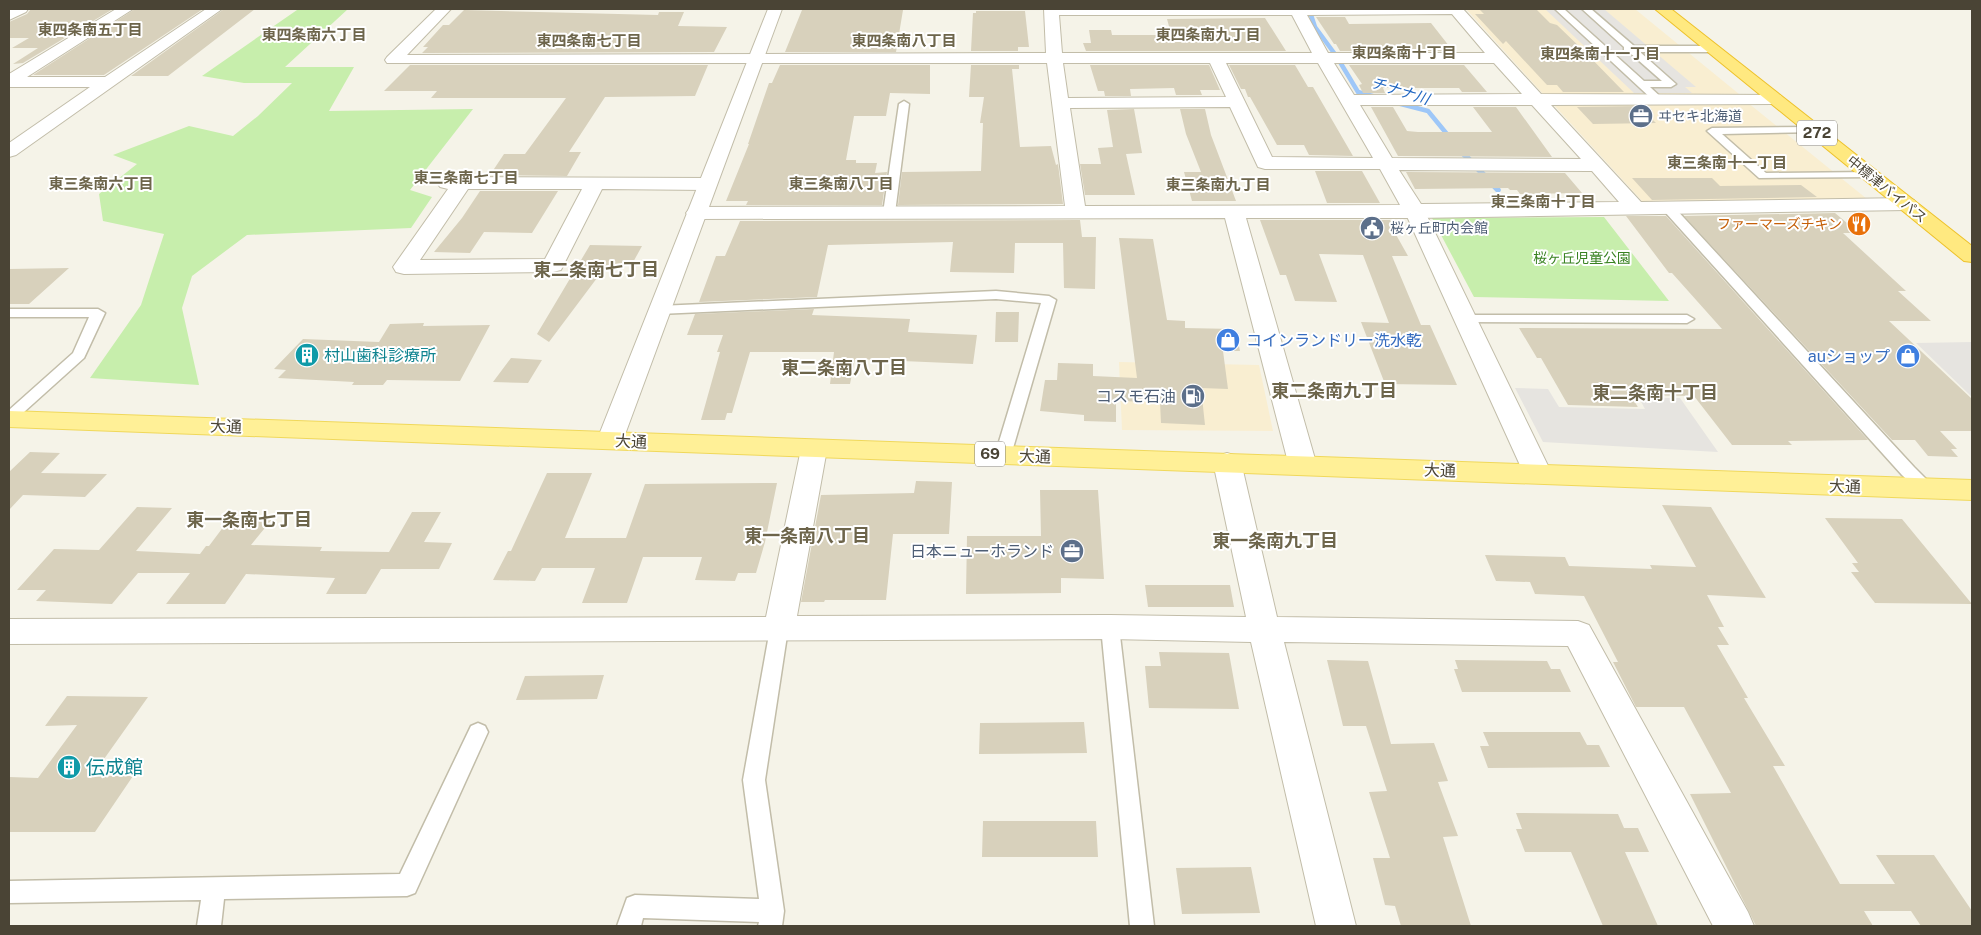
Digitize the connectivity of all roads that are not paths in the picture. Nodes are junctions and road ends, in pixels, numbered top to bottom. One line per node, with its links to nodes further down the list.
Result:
1 (21, 9): 12 (street)
2 (126, 9): 21 (street)
3 (216, 9): 22 (street)
4 (444, 9): 20 (street)
5 (775, 9): 20 (street)
6 (1456, 9): 11 (street); 19 (street)
7 (1559, 9): 13 (lane)
8 (1586, 9): 14 (lane)
9 (1662, 9): 15 (highway, 中標津バイパス / 272)
10 (1051, 10): 11 (street); 16 (street)
11 (1297, 10): 18 (street)
12 (9, 16)
13 (1604, 49): 14 (lane); 23 (lane)
14 (1632, 49): 15 (lane); 23 (lane)
15 (1712, 49): 25 (highway, 中標津バイパス / 272)
16 (1054, 58): 17 (street); 20 (street); 29 (street)
17 (1216, 58): 18 (street); 28 (street)
18 (1323, 58): 19 (street); 26 (street)
19 (1498, 58): 27 (street)
20 (755, 60): 37 (street)
21 (9, 82): 22 (street)
22 (109, 82): 32 (street)
23 (1641, 84): 24 (lane)
24 (1658, 99): 25 (street); 27 (street)
25 (1774, 99): 31 (highway, 中標津バイパス / 272)
26 (1348, 100): 27 (street); 33 (street)
27 (1536, 100): 34 (street)
28 (1236, 102): 29 (street); 33 (street)
29 (1060, 103): 45 (street)
30 (904, 104): 43 (lane)
31 (1814, 130): 35 (highway, 中標津バイパス / 272); 35 (lane)
32 (9, 151)
33 (1386, 164): 34 (street); 41 (street)
34 (1597, 165): 40 (street)
35 (1870, 175): 38 (highway, 中標津バイパス / 272)
36 (595, 184): 36 (street); 37 (street)
37 (707, 184): 42 (street)
38 (1907, 204): 39 (street); 46 (highway, 中標津バイパス / 272)
39 (1670, 208): 40 (street); 58 (lane)
40 (1636, 209): 41 (street)
41 (1415, 212): 44 (street); 49 (street)
42 (696, 213): 43 (street); 47 (street)
43 (890, 213): 45 (street)
44 (1234, 213): 45 (street); 56 (street)
45 (1076, 214)
46 (1972, 256)
47 (659, 310): 52 (street); 54 (lane)
48 (9, 313): 51 (lane)
49 (1465, 319): 50 (lane); 57 (street)
50 (1687, 320)
51 (11, 420): 52 (main road, 大通 / 69)
52 (610, 440): 53 (main road, 大通 / 69)
53 (814, 449): 54 (main road, 大通 / 69); 62 (street)
54 (1003, 455): 55 (main road, 大通 / 69)
55 (1227, 462): 56 (main road, 大通 / 69); 61 (street)
56 (1303, 466): 57 (main road, 大通 / 69)
57 (1538, 474): 58 (main road, 大通 / 69)
58 (1927, 488): 59 (main road, 大通 / 69)
59 (1972, 490)
60 (1110, 627): 61 (street); 62 (street); 70 (lane)
61 (1264, 628): 71 (street); 72 (street)
62 (779, 629): 63 (street); 67 (lane)
63 (9, 632)
64 (478, 732): 65 (lane)
65 (214, 888): 66 (lane); 68 (lane)
66 (9, 892)
67 (771, 918): 69 (lane)
68 (209, 926)
69 (630, 926)
70 (1142, 926)
71 (1336, 926)
72 (1734, 926)

